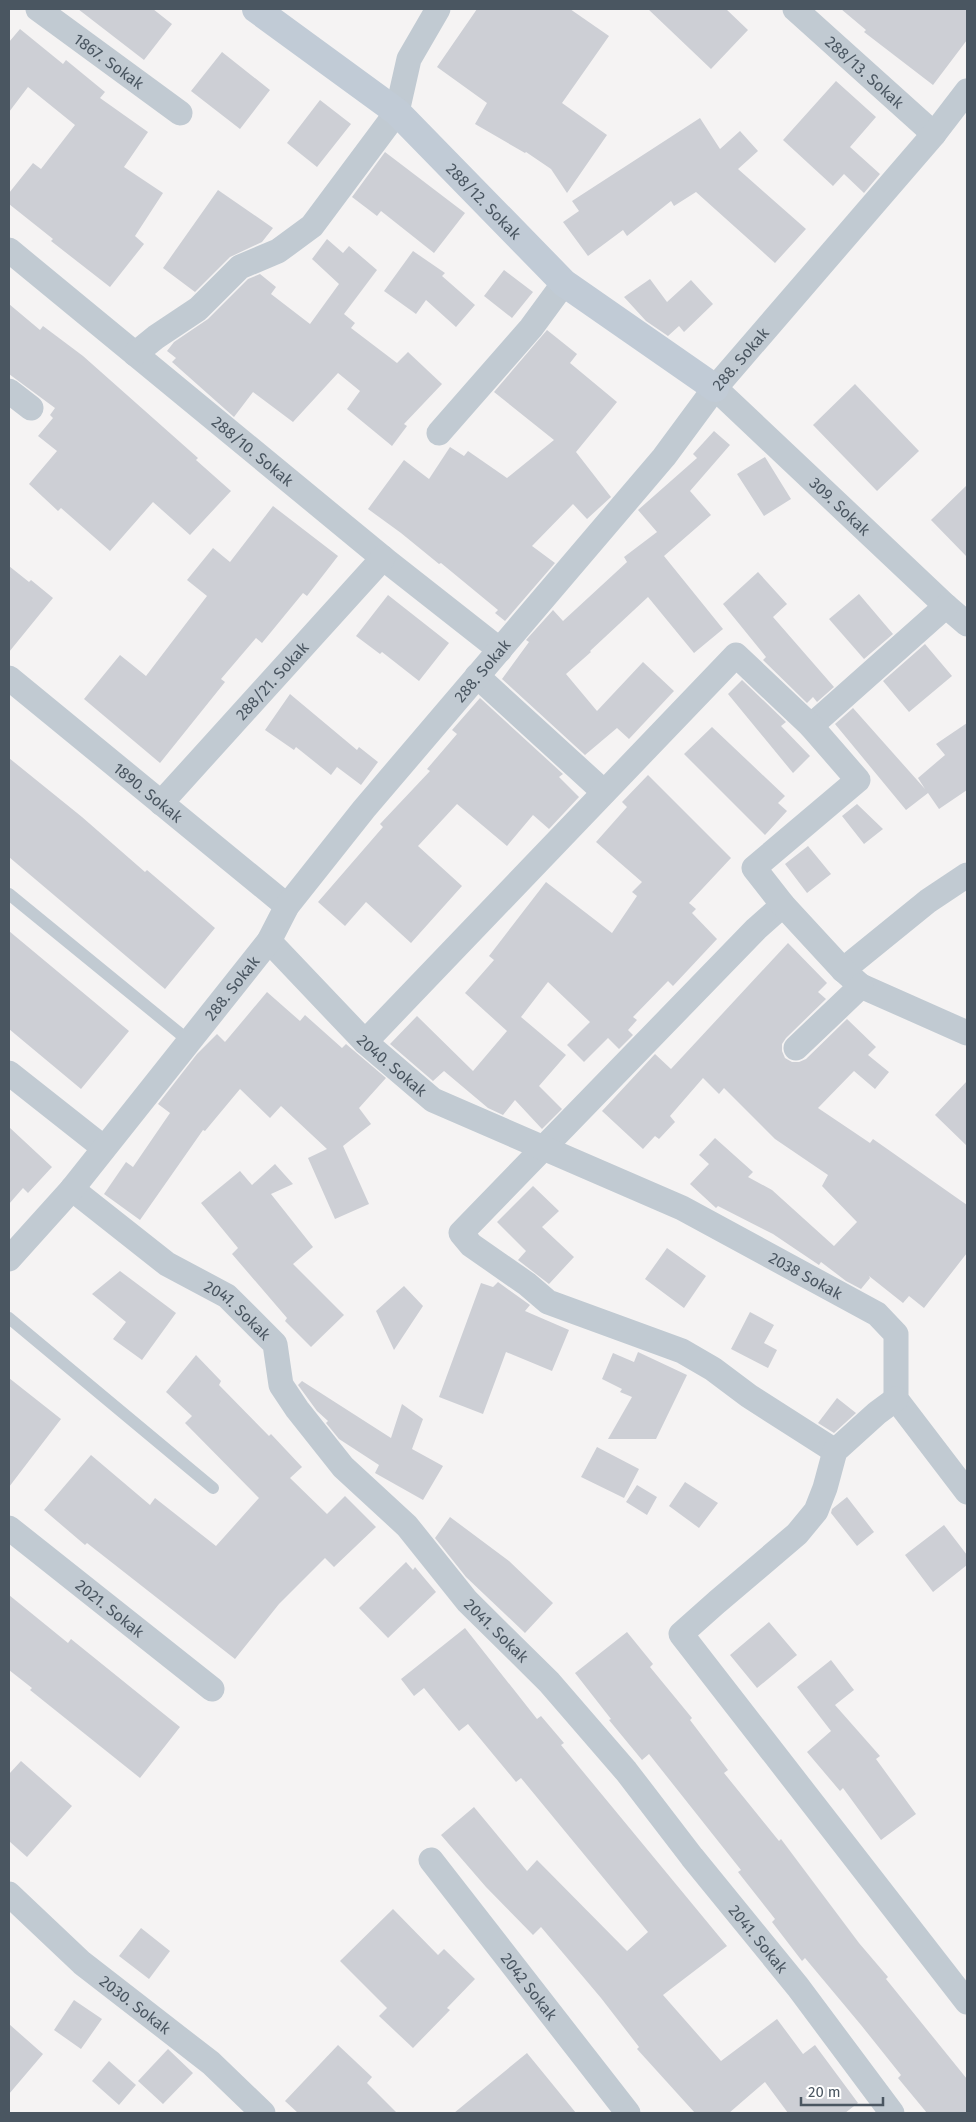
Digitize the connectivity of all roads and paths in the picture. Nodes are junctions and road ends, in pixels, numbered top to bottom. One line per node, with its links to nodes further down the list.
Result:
1 (38, 9): 7 (street, 1867. Sokak)
2 (256, 9): 6 (street, 288/12. Sokak)
3 (438, 9): 6 (street)
4 (795, 9): 8 (street, 288/13. Sokak)
5 (967, 91): 8 (street, 288. Sokak)
6 (397, 112): 10 (street, 288/12. Sokak); 11 (street)
7 (180, 113)
8 (934, 134): 12 (street, 288. Sokak)
9 (9, 250): 11 (street, 288/10. Sokak)
10 (564, 283): 12 (street, 288/12. Sokak); 15 (street)
11 (135, 354): 16 (street, 288/10. Sokak)
12 (716, 388): 17 (street, 309. Sokak); 19 (street, 288. Sokak)
13 (9, 391): 14 (street)
14 (31, 408)
15 (439, 433)
16 (383, 558): 19 (street, 288/10. Sokak); 24 (street, 288/21. Sokak)
17 (946, 606): 18 (street, 309. Sokak); 22 (street)
18 (967, 624)
19 (500, 650): 20 (street, 288. Sokak)
20 (477, 676): 23 (street); 28 (street, 288. Sokak)
21 (9, 678): 24 (street, 1890. Sokak)
22 (810, 726): 23 (street); 27 (street)
23 (604, 792): 34 (street)
24 (161, 803): 28 (street, 1890. Sokak)
25 (967, 875): 30 (street)
26 (9, 894): 33 (lane)
27 (783, 905): 30 (street); 38 (street)
28 (287, 906): 29 (street, 288. Sokak)
29 (269, 941): 33 (street, 288. Sokak); 34 (street, 2040. Sokak)
30 (842, 970): 31 (street)
31 (861, 986): 32 (street); 35 (street)
32 (967, 1032)
33 (189, 1041): 37 (street, 288. Sokak)
34 (365, 1042): 38 (street, 2040. Sokak)
35 (796, 1048)
36 (9, 1073): 37 (street)
37 (104, 1148): 39 (street, 288. Sokak)
38 (544, 1149): 42 (street, 2038 Sokak); 43 (street)
39 (72, 1189): 40 (street, 288. Sokak); 53 (street, 2041. Sokak)
40 (9, 1259)
41 (9, 1318): 44 (lane)
42 (896, 1400): 43 (street); 45 (street)
43 (835, 1451): 50 (street)
44 (213, 1488)
45 (967, 1492)
46 (9, 1528): 47 (street, 2021. Sokak)
47 (212, 1689)
48 (431, 1860): 52 (street, 2042 Sokak)
49 (9, 1894): 51 (street, 2030. Sokak)
50 (967, 2002)
51 (263, 2113)
52 (628, 2113)
53 (892, 2113)

